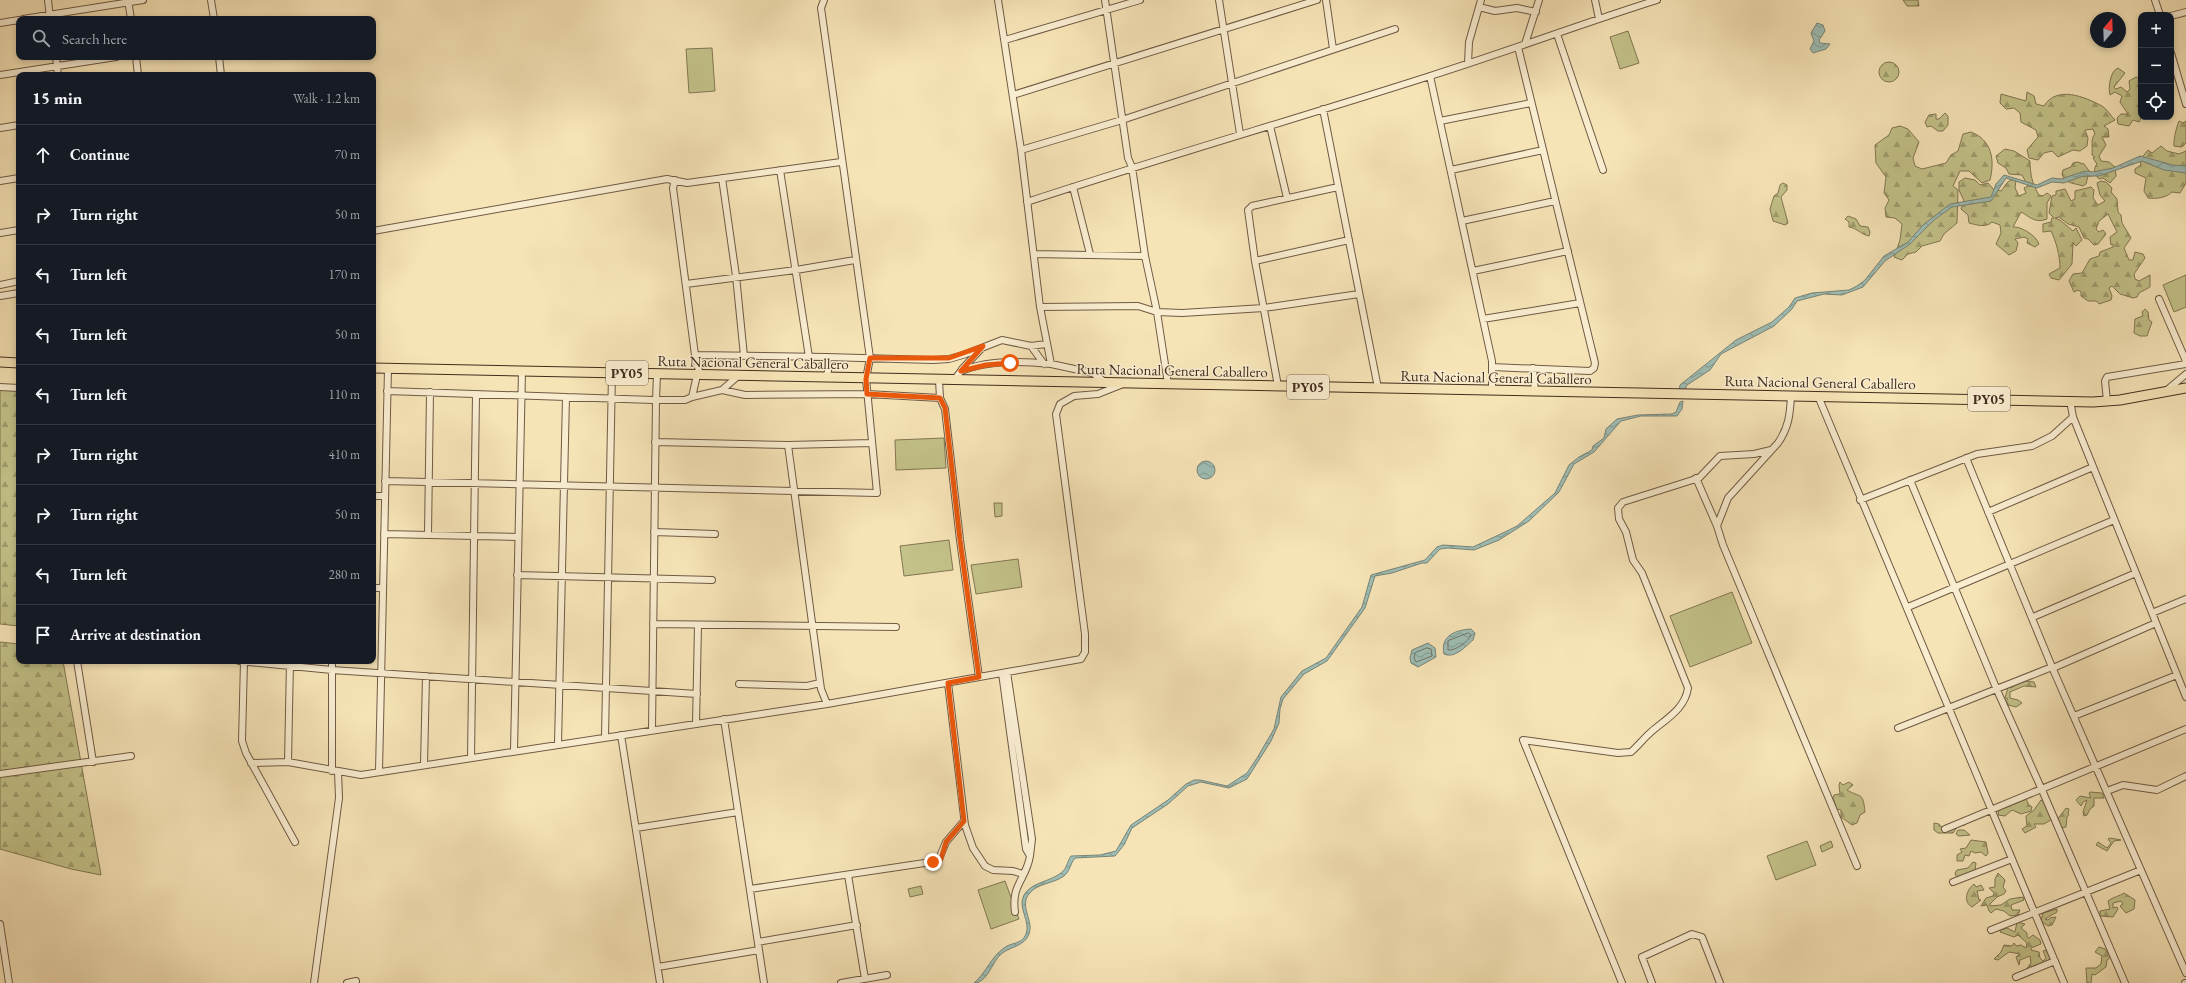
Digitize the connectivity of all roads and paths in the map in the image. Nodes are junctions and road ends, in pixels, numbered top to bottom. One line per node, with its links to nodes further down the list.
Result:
1 (48, 0): 24 (street)
2 (143, 0): 16 (street)
3 (211, 0): 27 (street)
4 (824, 0): 66 (street)
5 (998, 0): 34 (street)
6 (1105, 0): 19 (street)
7 (1140, 0): 19 (street)
8 (1219, 0): 32 (street)
9 (1317, 0): 32 (street)
10 (1326, 0): 37 (street)
11 (1481, 0): 18 (street)
12 (1539, 0): 20 (street)
13 (1595, 0): 28 (street)
14 (1657, 0): 17 (street)
15 (2155, 0): 21 (street)
16 (129, 1): 25 (street); 26 (street)
17 (1646, 2): 28 (street)
18 (1479, 7): 20 (street); 42 (street)
19 (1106, 11): 34 (street); 44 (street)
20 (1536, 12): 35 (street)
21 (2159, 12)
22 (2186, 12): 23 (street)
23 (2174, 15)
24 (50, 16)
25 (55, 16)
26 (131, 16)
27 (214, 16)
28 (1599, 19): 33 (street)
29 (16, 20): 30 (street)
30 (0, 23)
31 (1395, 29): 37 (street)
32 (1223, 30): 44 (street); 53 (street)
33 (1557, 34): 35 (street); 70 (street)
34 (1005, 40): 54 (street)
35 (1525, 44): 36 (street)
36 (1518, 47): 42 (street); 55 (street)
37 (1333, 49): 53 (street)
38 (56, 60): 45 (street)
39 (96, 60): 45 (street)
40 (136, 60): 49 (street)
41 (219, 60): 50 (street)
42 (1468, 63): 52 (street)
43 (2174, 63): 56 (street)
44 (1115, 64): 54 (street); 58 (street)
45 (57, 66): 47 (street); 48 (street)
46 (16, 72): 51 (street)
47 (19, 72)
48 (58, 72)
49 (138, 72)
50 (221, 72)
51 (0, 75)
52 (1430, 76): 57 (street); 59 (street)
53 (1232, 83): 58 (street); 63 (street)
54 (1013, 95): 64 (street)
55 (1531, 103): 59 (street); 65 (street)
56 (2186, 104)
57 (1323, 110): 61 (street); 76 (street)
58 (1122, 120): 64 (street); 67 (street)
59 (1440, 121): 69 (street)
60 (16, 125): 62 (street)
61 (1270, 126): 63 (street); 77 (street)
62 (0, 128)
63 (1240, 134): 67 (street)
64 (1021, 150): 79 (street)
65 (1543, 150): 69 (street); 78 (street)
66 (841, 162): 68 (street); 89 (street)
67 (1132, 167): 75 (street); 88 (street)
68 (780, 170): 72 (street); 91 (street)
69 (1451, 170): 80 (street)
70 (1603, 170)
71 (16, 178): 74 (street)
72 (722, 178): 73 (street); 93 (street)
73 (674, 180): 82 (street); 95 (street)
74 (0, 181)
75 (1073, 187): 79 (street); 87 (street)
76 (1338, 187): 77 (street); 84 (street)
77 (1287, 198): 90 (street)
78 (1556, 201): 80 (street); 85 (street)
79 (1027, 202): 86 (street)
80 (1462, 221): 92 (street)
81 (16, 230): 83 (street)
82 (376, 230)
83 (0, 233)
84 (1349, 240): 90 (street); 98 (street)
85 (1568, 251): 92 (street); 101 (street)
86 (1034, 254): 87 (street); 102 (street)
87 (1090, 254): 88 (street)
88 (1145, 256): 104 (street)
89 (856, 260): 91 (street); 113 (street)
90 (1255, 261): 103 (street)
91 (796, 270): 93 (street); 111 (street)
92 (1473, 271): 105 (street)
93 (736, 276): 95 (street); 110 (street)
94 (16, 282): 96 (street)
95 (686, 284): 109 (street)
96 (0, 285)
97 (16, 293): 99 (street)
98 (1359, 294): 103 (street); 141 (street)
99 (0, 296)
100 (2159, 299): 114 (street)
101 (1580, 303): 105 (street); 123 (street)
102 (1040, 307): 104 (street); 106 (street)
103 (1264, 308): 104 (street); 138 (street)
104 (1157, 312): 137 (street)
105 (1483, 319): 120 (street)
106 (1046, 344): 108 (street); 118 (street)
107 (983, 346): 108 (street); 113 (street); 125 (street)
108 (1030, 346): 117 (street)
109 (694, 355): 110 (street); 129 (street)
110 (744, 356): 111 (street)
111 (809, 357): 112 (street)
112 (826, 357): 113 (street); 131 (street)
113 (870, 358): 132 (street)
114 (2186, 361)
115 (0, 362): 116 (highway)
116 (16, 363)
117 (1044, 364): 118 (street); 125 (street)
118 (1051, 364): 135 (street)
119 (2186, 364): 160 (street)
120 (1492, 367): 123 (street); 145 (street)
121 (376, 368): 122 (highway, Ruta Nacional General Caballero / PY05)
122 (388, 368): 124 (highway, Ruta Nacional General Caballero / PY05); 144 (street)
123 (1532, 368): 147 (street)
124 (522, 371): 126 (highway, Ruta Nacional General Caballero / PY05); 151 (street)
125 (961, 371): 134 (street)
126 (612, 373): 127 (highway, Ruta Nacional General Caballero / PY05); 156 (street)
127 (657, 374): 129 (highway, Ruta Nacional General Caballero / PY05); 158 (street)
128 (2186, 374): 148 (street)
129 (699, 375): 130 (highway, Ruta Nacional General Caballero / PY05); 155 (street)
130 (738, 376): 131 (highway, Ruta Nacional General Caballero / PY05); 143 (street)
131 (826, 378): 132 (highway, Ruta Nacional General Caballero / PY05)
132 (866, 379): 133 (highway, Ruta Nacional General Caballero / PY05); 150 (street)
133 (939, 380): 134 (highway, Ruta Nacional General Caballero / PY05); 157 (street)
134 (954, 380): 135 (highway, Ruta Nacional General Caballero / PY05)
135 (1106, 383): 136 (highway, Ruta Nacional General Caballero / PY05)
136 (1125, 384): 137 (highway, Ruta Nacional General Caballero / PY05); 216 (street)
137 (1168, 384): 138 (highway, Ruta Nacional General Caballero / PY05)
138 (1278, 386): 141 (highway, Ruta Nacional General Caballero / PY05)
139 (0, 388): 140 (street)
140 (16, 388)
141 (1378, 388): 145 (highway, Ruta Nacional General Caballero / PY05)
142 (2186, 388): 148 (highway, Ruta Nacional General Caballero / PY05)
143 (722, 390): 150 (street); 155 (street)
144 (387, 391): 146 (street); 170 (street)
145 (1492, 391): 147 (highway, Ruta Nacional General Caballero / PY05)
146 (430, 392): 149 (street); 171 (street)
147 (1535, 392): 152 (highway, Ruta Nacional General Caballero / PY05)
148 (2163, 393): 160 (highway, Ruta Nacional General Caballero / PY05)
149 (476, 394): 151 (street); 172 (street)
150 (867, 394): 157 (street); 163 (street)
151 (521, 395): 154 (street); 173 (street)
152 (1791, 396): 153 (highway, Ruta Nacional General Caballero / PY05); 165 (street)
153 (1818, 396): 159 (highway, Ruta Nacional General Caballero / PY05); 180 (street)
154 (566, 397): 156 (street); 174 (street)
155 (692, 397): 158 (street)
156 (612, 398): 158 (street); 175 (street)
157 (940, 398): 219 (street)
158 (656, 400): 162 (street)
159 (2070, 400): 160 (highway, Ruta Nacional General Caballero / PY05); 161 (street)
160 (2107, 401)
161 (2073, 417): 166 (street); 167 (street)
162 (655, 442): 164 (street); 176 (street)
163 (872, 443): 164 (street); 177 (street)
164 (788, 445): 177 (street)
165 (1771, 450): 168 (street); 183 (street)
166 (1966, 458): 169 (street); 181 (street)
167 (2093, 467): 181 (street); 182 (street)
168 (1696, 478): 183 (street); 290 (street)
169 (1910, 480): 180 (street); 197 (street)
170 (385, 482): 171 (street); 179 (street)
171 (429, 482): 172 (street); 187 (street)
172 (474, 483): 173 (street); 188 (street)
173 (519, 484): 174 (street); 189 (street)
174 (565, 485): 175 (street); 193 (street)
175 (610, 486): 176 (street); 194 (street)
176 (654, 486): 177 (street); 184 (street)
177 (793, 490): 207 (street)
178 (376, 496): 179 (street)
179 (385, 496): 185 (street)
180 (1860, 500): 201 (street)
181 (1988, 512): 190 (street)
182 (2114, 520): 190 (street); 191 (street)
183 (1717, 526): 263 (street)
184 (654, 532): 186 (street); 195 (street)
185 (384, 534): 187 (street); 199 (street)
186 (715, 534)
187 (428, 535): 188 (street)
188 (474, 536): 189 (street); 220 (street)
189 (518, 537): 192 (street)
190 (2010, 564): 197 (street); 203 (street)
191 (2136, 573): 202 (street); 203 (street)
192 (517, 575): 193 (street); 221 (street)
193 (562, 577): 194 (street); 225 (street)
194 (608, 578): 195 (street); 226 (street)
195 (654, 580): 196 (street); 205 (street)
196 (712, 580)
197 (1956, 587): 201 (street); 227 (street)
198 (376, 588): 199 (street)
199 (383, 588): 215 (street)
200 (2186, 599): 202 (street)
201 (1908, 607): 232 (street)
202 (2152, 613): 204 (street)
203 (2033, 617): 213 (street)
204 (2156, 623): 213 (street); 217 (street)
205 (653, 624): 206 (street); 228 (street)
206 (698, 625): 207 (street); 229 (street)
207 (812, 626): 208 (street); 222 (street)
208 (896, 627)
209 (77, 664): 245 (street)
210 (244, 664): 247 (street)
211 (290, 664): 214 (street); 246 (street)
212 (332, 664): 214 (street)
213 (2052, 668): 227 (street); 233 (street)
214 (332, 670): 215 (street); 250 (street)
215 (381, 672): 218 (street); 251 (street)
216 (1004, 673): 219 (street); 265 (street)
217 (2177, 674): 230 (street); 233 (street)
218 (426, 676): 220 (street); 248 (street)
219 (979, 677): 223 (street)
220 (472, 679): 221 (street); 244 (street)
221 (515, 682): 225 (street); 242 (street)
222 (820, 683): 224 (street); 231 (street)
223 (948, 683): 231 (street); 258 (street)
224 (739, 684)
225 (559, 685): 226 (street); 241 (street)
226 (606, 688): 228 (street); 240 (street)
227 (1997, 690): 232 (street); 254 (street)
228 (652, 692): 229 (street); 238 (street)
229 (697, 694): 235 (street)
230 (2186, 697)
231 (827, 704): 234 (street)
232 (1948, 708): 236 (street); 256 (street)
233 (2074, 716): 249 (street)
234 (724, 719): 235 (street); 257 (street)
235 (696, 724): 238 (street)
236 (1898, 728)
237 (2186, 729): 249 (street)
238 (652, 730): 239 (street)
239 (621, 735): 240 (street); 259 (street)
240 (605, 737): 241 (street)
241 (558, 744): 242 (street)
242 (514, 751): 244 (street)
243 (131, 756): 245 (street)
244 (470, 758): 248 (street)
245 (93, 762): 252 (street)
246 (288, 762): 247 (street); 250 (street)
247 (251, 763): 261 (street)
248 (424, 765): 251 (street)
249 (2096, 766): 254 (street); 255 (street)
250 (335, 771): 251 (street); 285 (street)
251 (379, 771)
252 (0, 774)
253 (2186, 776): 255 (street)
254 (2042, 790): 256 (street); 269 (street)
255 (2107, 791): 264 (street)
256 (1992, 810): 260 (street); 262 (street)
257 (738, 812): 259 (street); 268 (street)
258 (964, 821): 265 (street); 266 (street)
259 (636, 828): 278 (street)
260 (1945, 829)
261 (295, 842)
262 (2012, 859): 267 (street); 271 (street)
263 (1857, 866)
264 (2141, 870): 269 (street); 279 (street)
265 (1023, 874): 270 (street)
266 (848, 875): 268 (street); 273 (street)
267 (1953, 882)
268 (750, 889): 275 (street)
269 (2086, 892): 271 (street); 294 (street)
270 (1015, 912)
271 (2035, 912): 274 (street); 277 (street)
272 (0, 924): 284 (street)
273 (857, 925): 275 (street); 282 (street)
274 (1991, 930)
275 (758, 942): 276 (street)
276 (759, 950): 278 (street); 288 (street)
277 (2055, 960): 281 (street); 293 (street)
278 (658, 967): 287 (street)
279 (2186, 973)
280 (887, 975): 282 (street)
281 (2016, 977)
282 (865, 979): 289 (street)
283 (356, 982): 286 (street)
284 (9, 983)
285 (314, 983)
286 (348, 983)
287 (660, 983)
288 (764, 983)
289 (841, 983)
290 (1622, 983)
291 (1652, 983): 292 (street)
292 (1720, 983)
293 (2064, 983)
294 (2125, 983)

